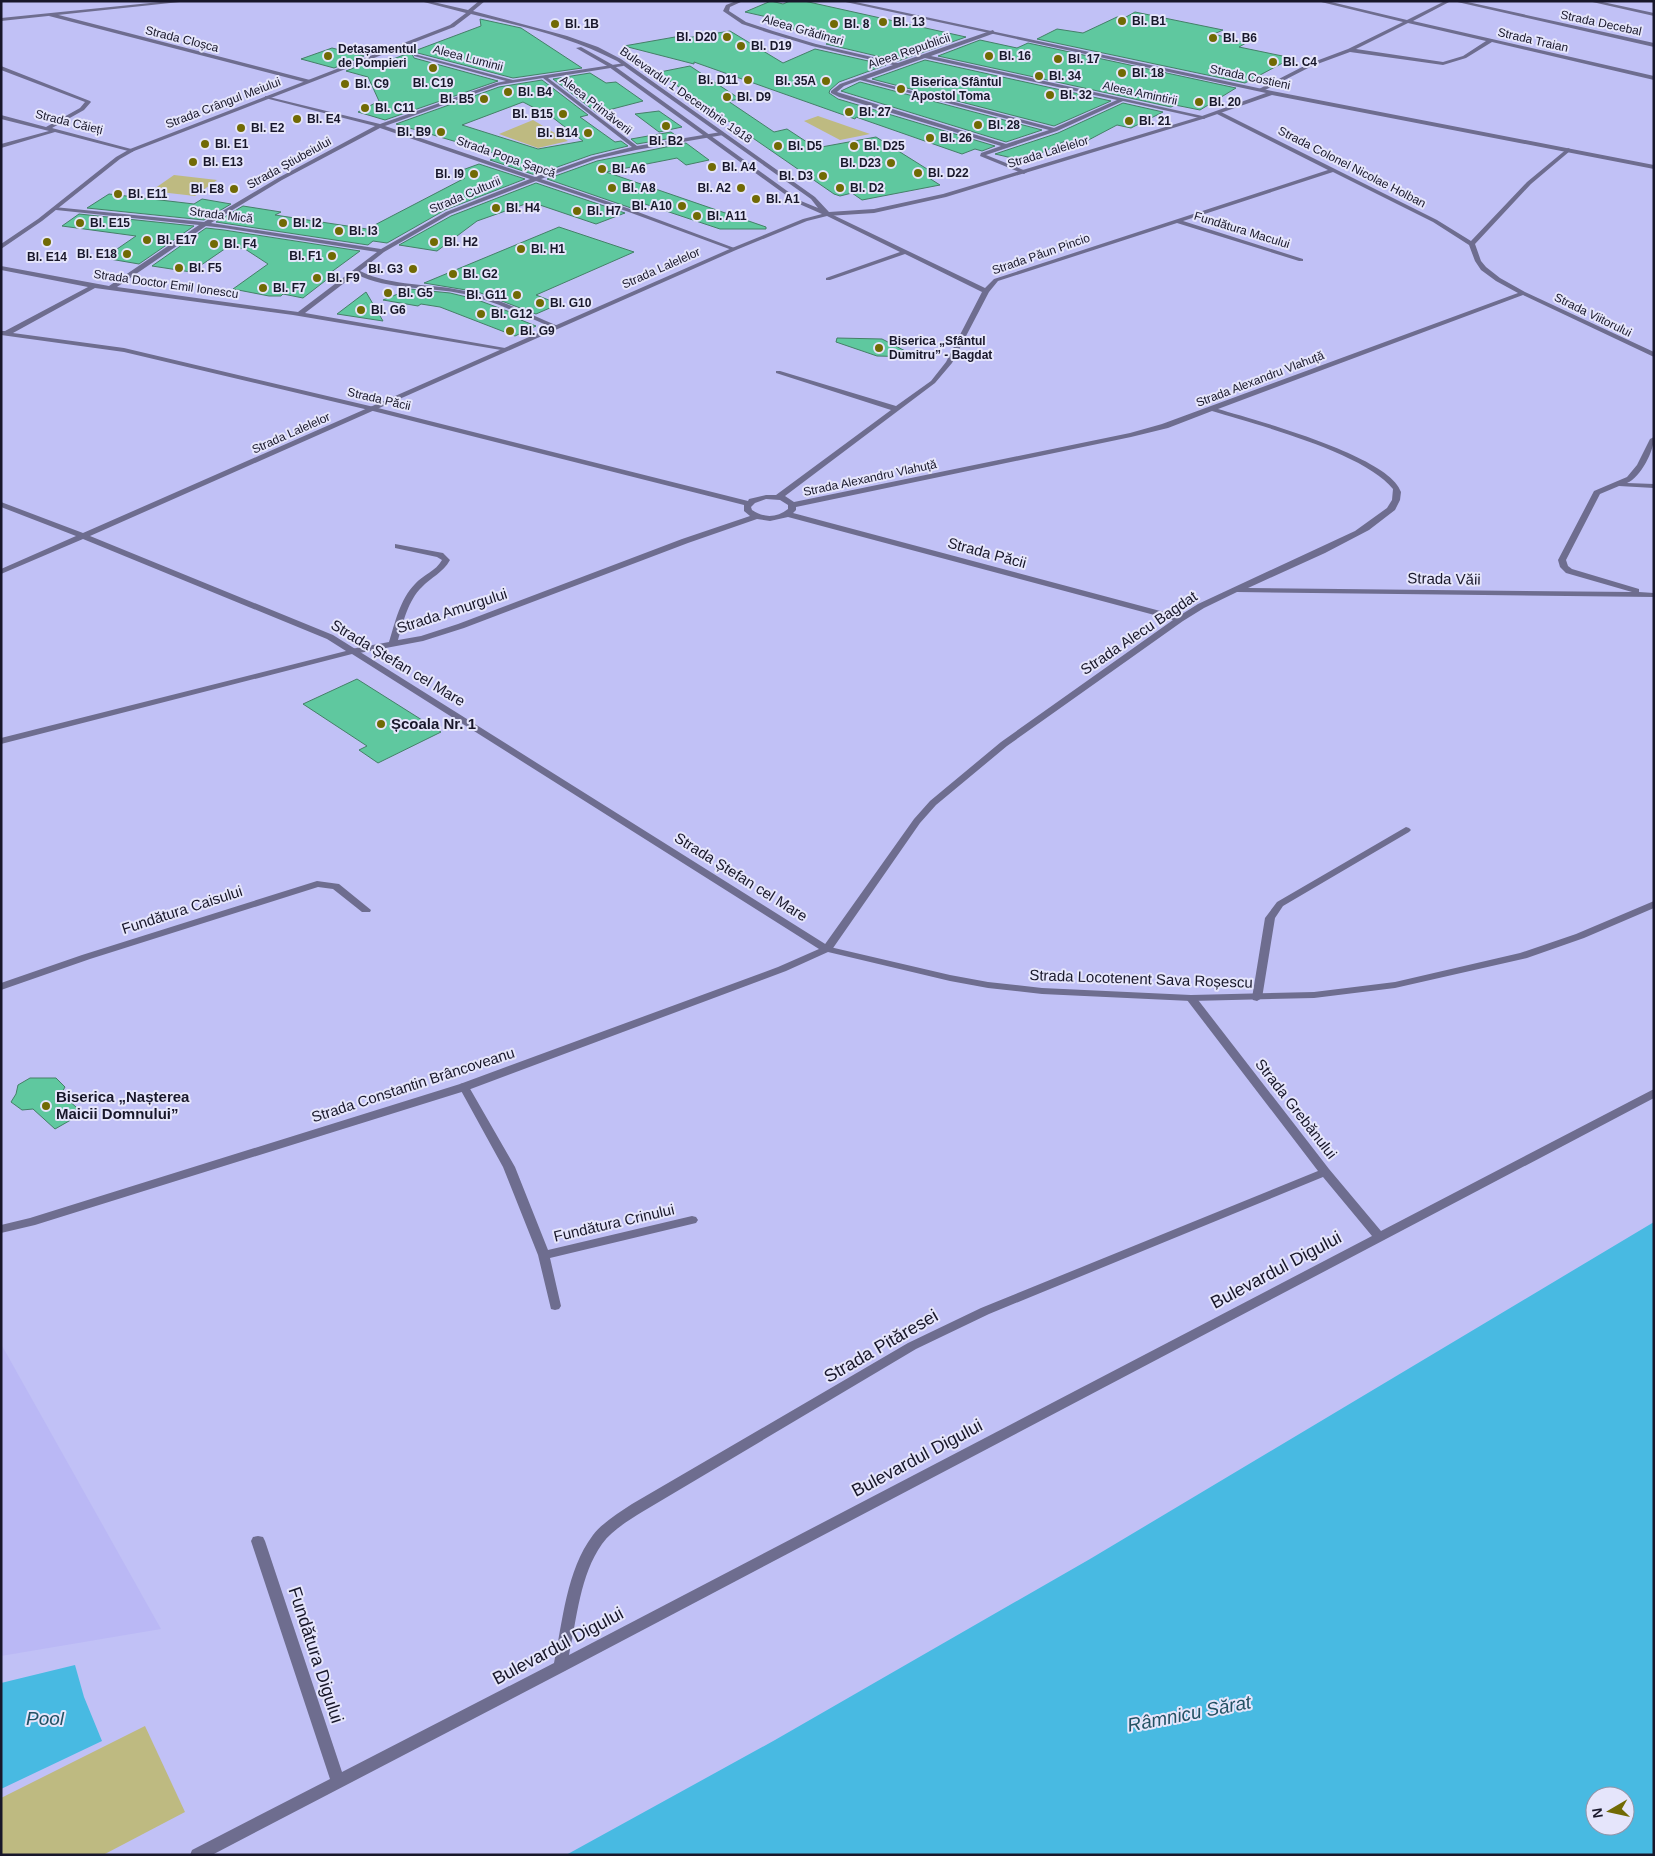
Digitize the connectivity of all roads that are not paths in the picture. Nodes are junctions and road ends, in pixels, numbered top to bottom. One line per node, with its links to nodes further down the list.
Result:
1 (187, 1): 12 (street)
2 (422, 1): 10 (street, Bulevardul 1 Decembrie 1918)
3 (483, 1): 10 (street, Strada Crângul Meiului)
4 (741, 1): 23 (street, Aleea Grădinari)
5 (843, 1): 16 (street, Strada Costieni)
6 (1319, 1): 15 (street, Strada Traian)
7 (1449, 1): 15 (street)
8 (1456, 1): 18 (street, Strada Decebal)
9 (1590, 1): 11 (street)
10 (470, 13): 13 (street, Bulevardul 1 Decembrie 1918); 29 (street, Strada Crângul Meiului)
11 (1654, 15)
12 (52, 16): 14 (street); 29 (street, Strada Cloșca)
13 (487, 17): 22 (street, Bulevardul 1 Decembrie 1918); 24 (street, Bulevardul 1 Decembrie 1918)
14 (1, 20)
15 (1408, 22): 17 (street, Strada Traian); 19 (street)
16 (993, 32): 21 (street, Aleea Republicii); 31 (street, Strada Costieni)
17 (1490, 41): 19 (street); 28 (street, Strada Traian)
18 (1654, 45)
19 (1350, 50): 31 (street)
20 (416, 55): 30 (street, Aleea Luminii)
21 (925, 56): 23 (street, Aleea Republicii); 34 (street, Aleea Amintirii)
22 (623, 64): 24 (street, Strada Știubeiului); 42 (street, Bulevardul 1 Decembrie 1918)
23 (899, 65): 27 (street, Aleea Republicii)
24 (611, 66): 26 (street, Strada Știubeiului); 43 (street, Bulevardul 1 Decembrie 1918)
25 (1, 68): 39 (street)
26 (544, 77): 30 (street, Strada Știubeiului); 46 (street, Aleea Primăverii)
27 (861, 78): 41 (street); 45 (street, Aleea Republicii)
28 (1654, 78)
29 (308, 81): 33 (street, Strada Crângul Meiului)
30 (514, 82): 38 (street, Strada Știubeiului)
31 (1261, 90): 32 (street, Strada Costieni)
32 (1272, 93): 35 (street, Strada Lalelelor); 48 (street, Strada Costieni)
33 (267, 96): 38 (street, Strada Popa Șapcă); 47 (street, Strada Crângul Meiului)
34 (1121, 100): 36 (street, Aleea Amintirii); 41 (street)
35 (1219, 112): 36 (street, Strada Lalelelor); 50 (street, Strada Colonel Nicolae Holban)
36 (1204, 117): 51 (street, Strada Lalelelor)
37 (1, 118): 39 (street, Strada Căieți)
38 (380, 126): 52 (street, Strada Popa Șapcă); 56 (street, Strada Știubeiului)
39 (48, 128): 40 (street, Strada Căieți)
40 (55, 130): 44 (street); 47 (street, Strada Căieți)
41 (1055, 130): 45 (street)
42 (721, 134): 43 (street, Strada Culturii); 54 (street, Bulevardul 1 Decembrie 1918)
43 (708, 136): 46 (street, Strada Culturii); 54 (street, Bulevardul 1 Decembrie 1918)
44 (1, 146)
45 (1006, 146): 51 (street)
46 (636, 148): 52 (street, Strada Culturii)
47 (132, 150): 53 (street, Strada Crângul Meiului)
48 (1568, 150): 49 (street, Strada Costieni); 57 (street)
49 (1654, 167)
50 (1334, 170): 55 (street, Strada Păun Pincio); 57 (street, Strada Colonel Nicolae Holban)
51 (1024, 172): 54 (street, Strada Lalelelor)
52 (535, 179): 59 (street, Strada Popa Șapcă); 60 (street, Strada Culturii)
53 (56, 208): 56 (street, Strada Mică); 58 (street, Strada Crângul Meiului)
54 (826, 214): 59 (street, Strada Lalelelor); 61 (street, Bulevardul 1 Decembrie 1918)
55 (1175, 221): 62 (street, Fundătura Macului); 68 (street, Strada Păun Pincio)
56 (204, 224): 60 (street, Strada Mică); 67 (street, Strada Știubeiului)
57 (1472, 244): 69 (street)
58 (1, 247)
59 (734, 249): 71 (street, Strada Lalelelor)
60 (382, 250): 64 (street, Strada Culturii)
61 (906, 252): 65 (street); 68 (street, Bulevardul 1 Decembrie 1918)
62 (1301, 260)
63 (1, 268): 66 (street, Strada Doctor Emil Ionescu)
64 (355, 271): 70 (street, Strada Culturii); 71 (street)
65 (828, 279)
66 (94, 286): 67 (street, Strada Doctor Emil Ionescu); 72 (street)
67 (111, 288): 70 (street, Strada Doctor Emil Ionescu)
68 (986, 291): 77 (street, Strada Păun Pincio)
69 (1523, 293): 74 (street, Strada Viitorului); 78 (street, Strada Alexandru Vlahuță)
70 (299, 314): 73 (street, Strada Doctor Emil Ionescu)
71 (556, 327): 73 (street, Strada Lalelelor)
72 (3, 334): 76 (street, Strada Păcii)
73 (505, 350): 76 (street, Strada Lalelelor)
74 (1654, 355)
75 (778, 372): 77 (street)
76 (374, 409): 84 (street, Strada Păcii); 88 (street, Strada Lalelelor)
77 (897, 409): 82 (street, Strada Păun Pincio)
78 (1212, 409): 85 (street, Strada Alexandru Vlahuță); 91 (street, Strada Alecu Bagdat)
79 (1654, 440): 80 (street)
80 (1617, 485): 81 (street); 92 (street)
81 (1654, 486)
82 (780, 498): 84 (street); 85 (street)
83 (1, 504): 88 (street, Strada Ștefan cel Mare)
84 (749, 504): 87 (street)
85 (792, 505): 86 (street)
86 (787, 514): 87 (street, Strada Amurgului); 93 (street, Strada Păcii)
87 (757, 516): 94 (street, Strada Amurgului)
88 (84, 537): 90 (street, Strada Lalelelor); 95 (street, Strada Ștefan cel Mare)
89 (398, 546): 94 (street)
90 (1, 572)
91 (1234, 590): 92 (street, Strada Văii); 93 (street, Strada Alecu Bagdat)
92 (1651, 595)
93 (1180, 619): 100 (street, Strada Alecu Bagdat)
94 (392, 645): 95 (street, Strada Amurgului)
95 (354, 651): 96 (street, Strada Amurgului); 100 (street, Strada Ștefan cel Mare)
96 (1, 742)
97 (1406, 830): 103 (street)
98 (1654, 904): 103 (street, Strada Locotenent Sava Roșescu)
99 (366, 910): 101 (street, Fundătura Caisului)
100 (827, 949): 102 (street, Strada Locotenent Sava Roșescu); 104 (street, Strada Constantin Brâncoveanu)
101 (1, 987)
102 (1191, 998): 103 (street, Strada Locotenent Sava Roșescu); 106 (street, Strada Grebănului)
103 (1257, 998)
104 (464, 1087): 108 (street, Strada Constantin Brâncoveanu); 110 (street, Fundătura Crinului)
105 (1654, 1093): 109 (street, Bulevardul Digului)
106 (1325, 1172): 109 (street, Strada Grebănului); 113 (street, Strada Pităresei)
107 (692, 1220): 110 (street, Fundătura Crinului)
108 (1, 1229)
109 (1379, 1237): 113 (street, Bulevardul Digului)
110 (544, 1255): 111 (street, Fundătura Crinului)
111 (555, 1306)
112 (258, 1541): 114 (street, Fundătura Digului)
113 (560, 1667): 114 (street, Bulevardul Digului)
114 (338, 1782): 115 (street, Bulevardul Digului)
115 (197, 1855)

